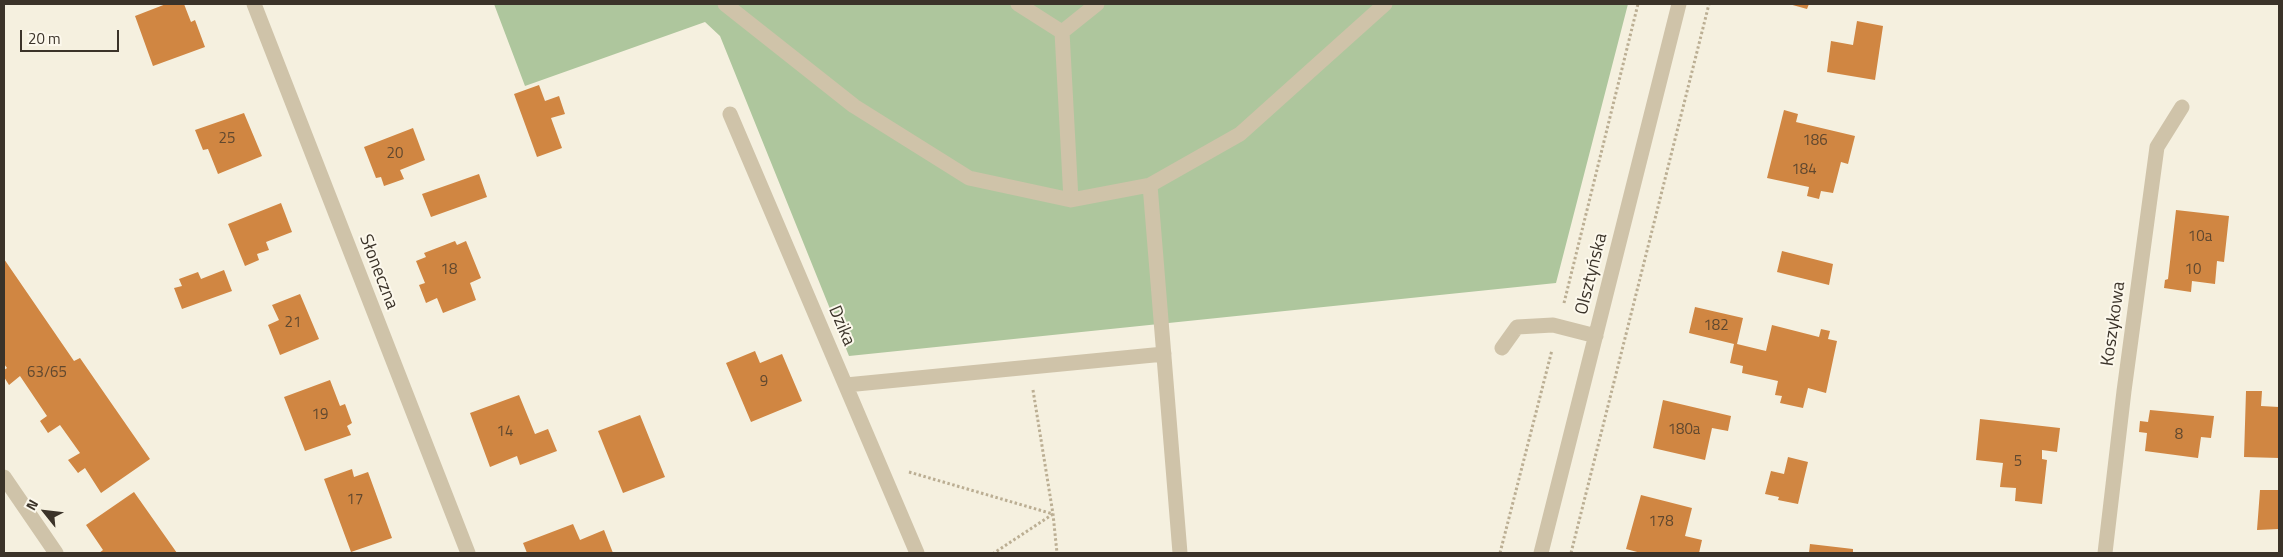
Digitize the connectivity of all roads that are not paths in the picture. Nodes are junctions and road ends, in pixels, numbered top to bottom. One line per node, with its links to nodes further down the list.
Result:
1 (254, 4): 18 (street, Słoneczna)
2 (725, 4): 11 (street)
3 (1018, 4): 7 (street)
4 (1097, 4): 7 (street)
5 (1385, 4): 10 (street)
6 (1679, 4): 12 (street, Olsztyńska)
7 (1062, 32): 11 (street)
8 (2182, 107): 22 (street, Koszykowa)
9 (730, 114): 15 (street, Dzika)
10 (1150, 185): 11 (street); 14 (street)
11 (1071, 200)
12 (1596, 336): 13 (street); 21 (street, Olsztyńska)
13 (1502, 348)
14 (1164, 354): 15 (street); 20 (street)
15 (846, 385): 19 (street, Dzika)
16 (4, 477): 17 (street)
17 (56, 553)
18 (468, 553)
19 (916, 553)
20 (1180, 553)
21 (1541, 553)
22 (2105, 553)

